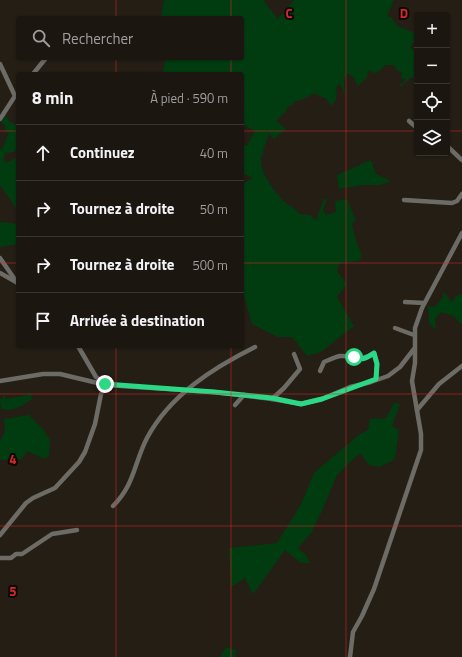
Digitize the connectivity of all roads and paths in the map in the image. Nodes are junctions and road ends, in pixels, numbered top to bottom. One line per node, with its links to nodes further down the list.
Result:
1 (44, 60): 3 (street)
2 (0, 64): 4 (street)
3 (35, 72)
4 (16, 94): 5 (street)
5 (0, 119)
6 (409, 121): 7 (street)
7 (414, 125)
8 (450, 149): 9 (street)
9 (462, 160)
10 (462, 194): 11 (street)
11 (404, 200)
12 (462, 233): 18 (street)
13 (0, 258): 15 (street)
14 (0, 274): 16 (street)
15 (16, 281)
16 (16, 283)
17 (405, 302): 18 (street)
18 (424, 303): 20 (street)
19 (395, 328): 20 (street)
20 (414, 335): 23 (street)
21 (255, 347): 30 (street)
22 (79, 348): 29 (street)
23 (414, 349): 27 (street); 34 (street)
24 (294, 354): 32 (street)
25 (462, 366): 34 (street)
26 (320, 371): 27 (street)
27 (376, 379): 32 (street)
28 (0, 381): 29 (street)
29 (106, 385): 30 (street); 37 (street)
30 (185, 391): 31 (street); 35 (street)
31 (244, 395): 32 (street); 33 (street)
32 (272, 398)
33 (235, 405)
34 (418, 410): 39 (street)
35 (113, 506)
36 (77, 530): 38 (street)
37 (0, 535)
38 (0, 558)
39 (350, 657)

